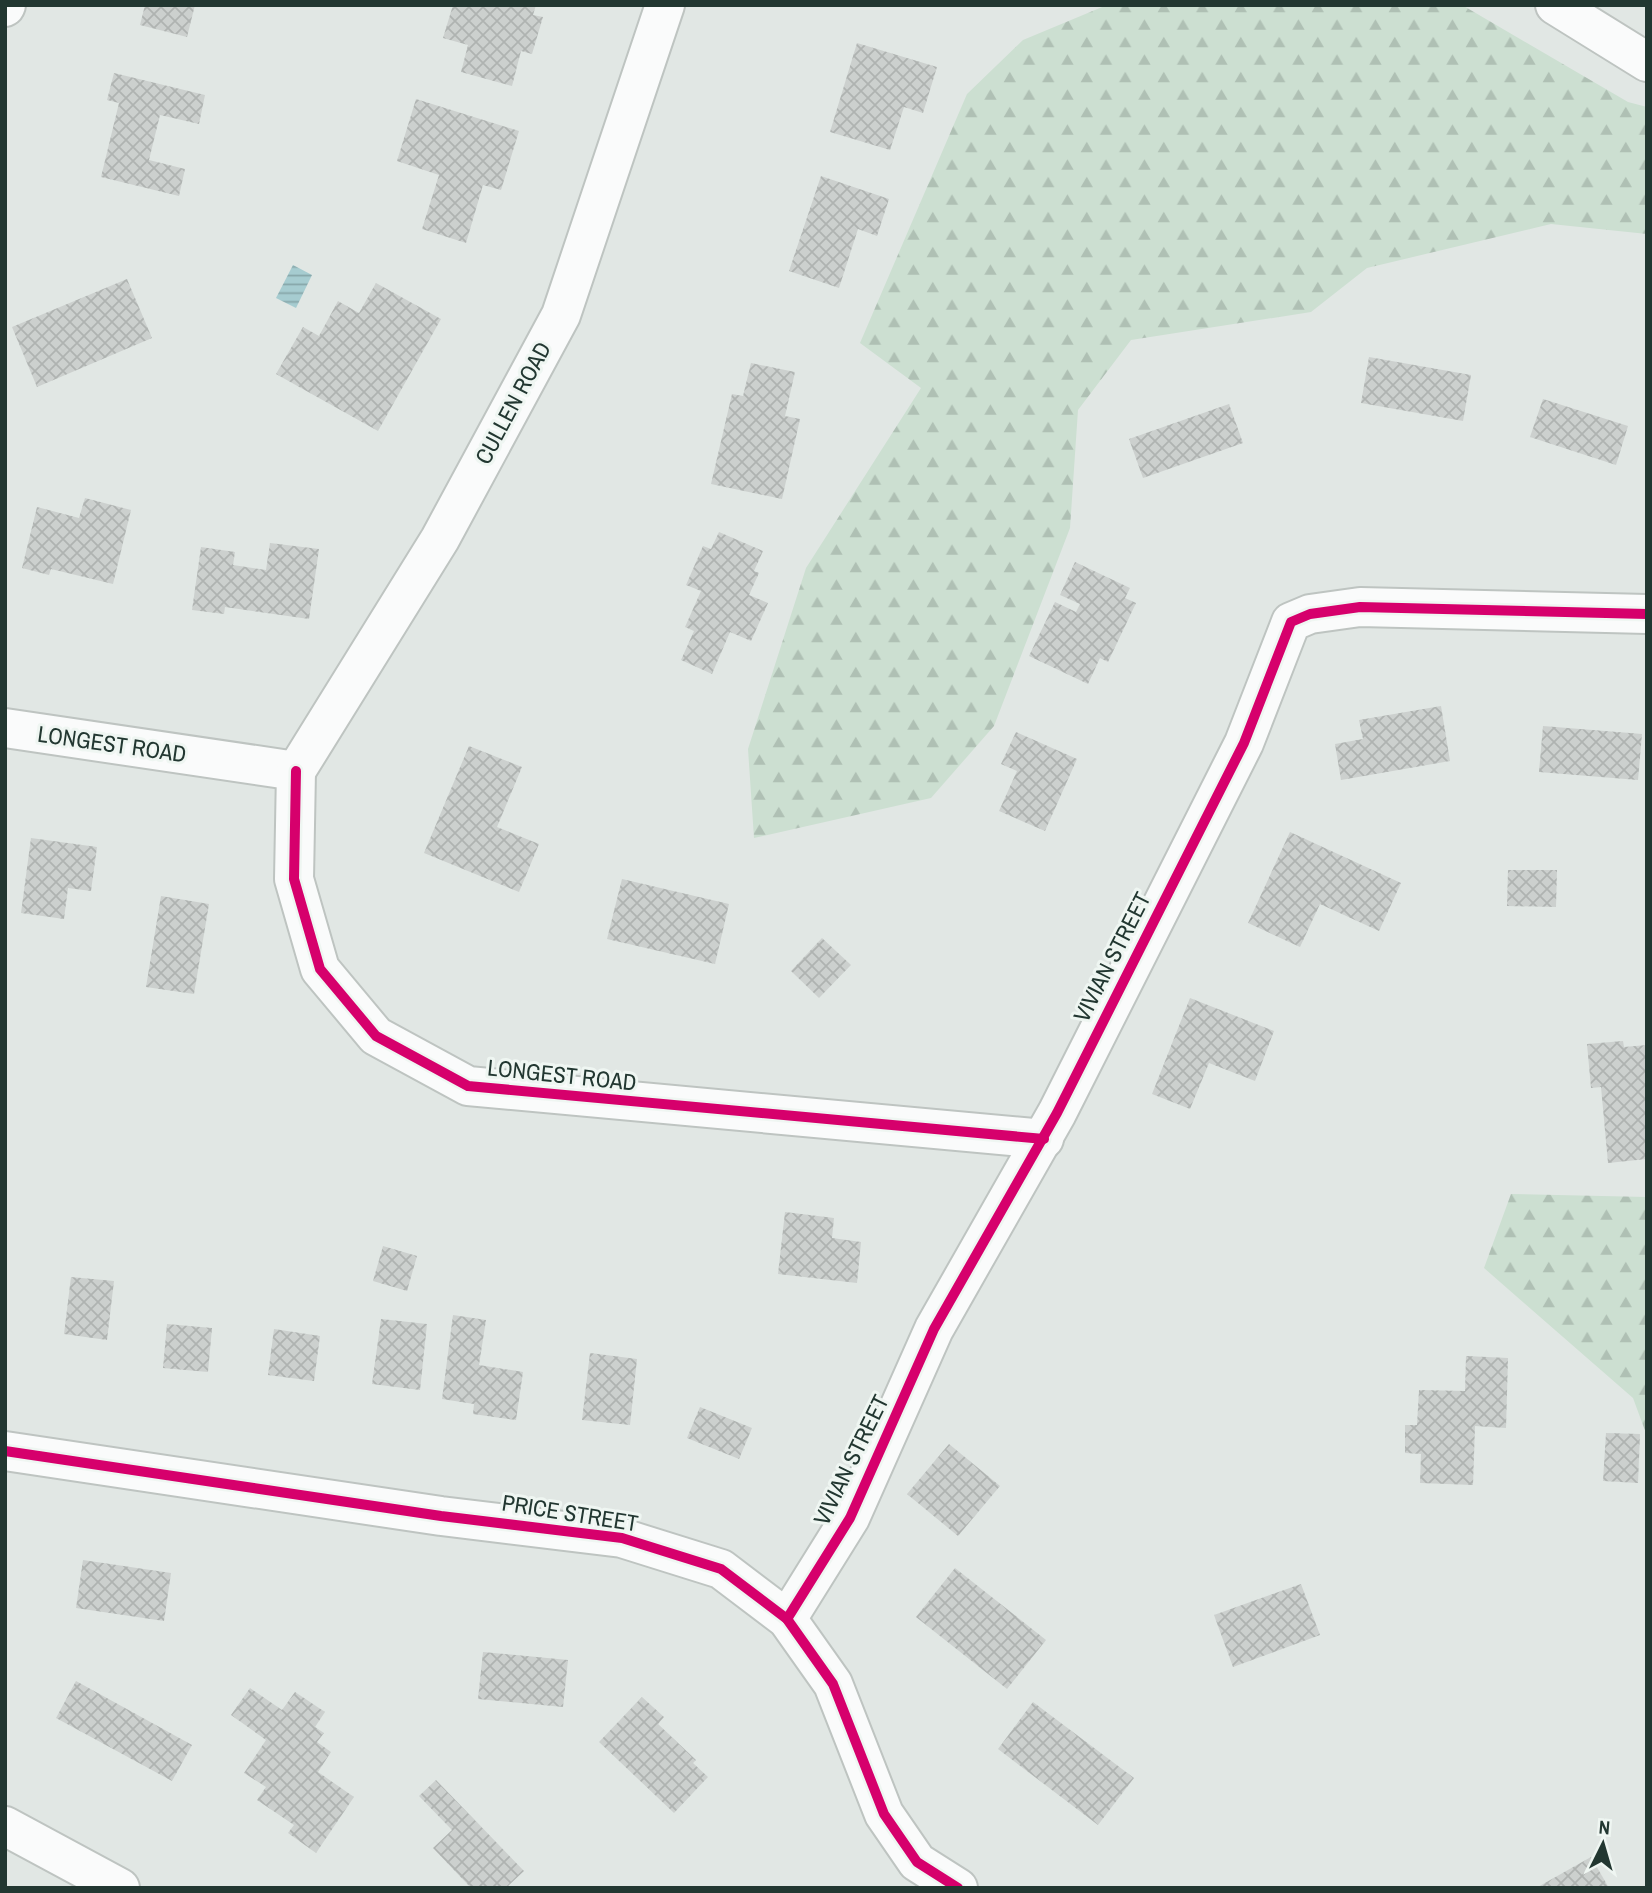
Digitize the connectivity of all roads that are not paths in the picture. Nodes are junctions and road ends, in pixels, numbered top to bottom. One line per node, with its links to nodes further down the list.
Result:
1 (665, 5): 6 (street, CULLEN ROAD)
2 (1555, 5): 3 (street)
3 (1647, 62)
4 (1647, 614): 7 (street, VIVIAN STREET)
5 (5, 728): 6 (street, LONGEST ROAD)
6 (296, 771): 7 (street, LONGEST ROAD)
7 (1044, 1139): 9 (street, VIVIAN STREET)
8 (5, 1451): 9 (street, PRICE STREET)
9 (786, 1619): 12 (street, PRICE STREET)
10 (5, 1826): 11 (street)
11 (120, 1888)
12 (958, 1888)

